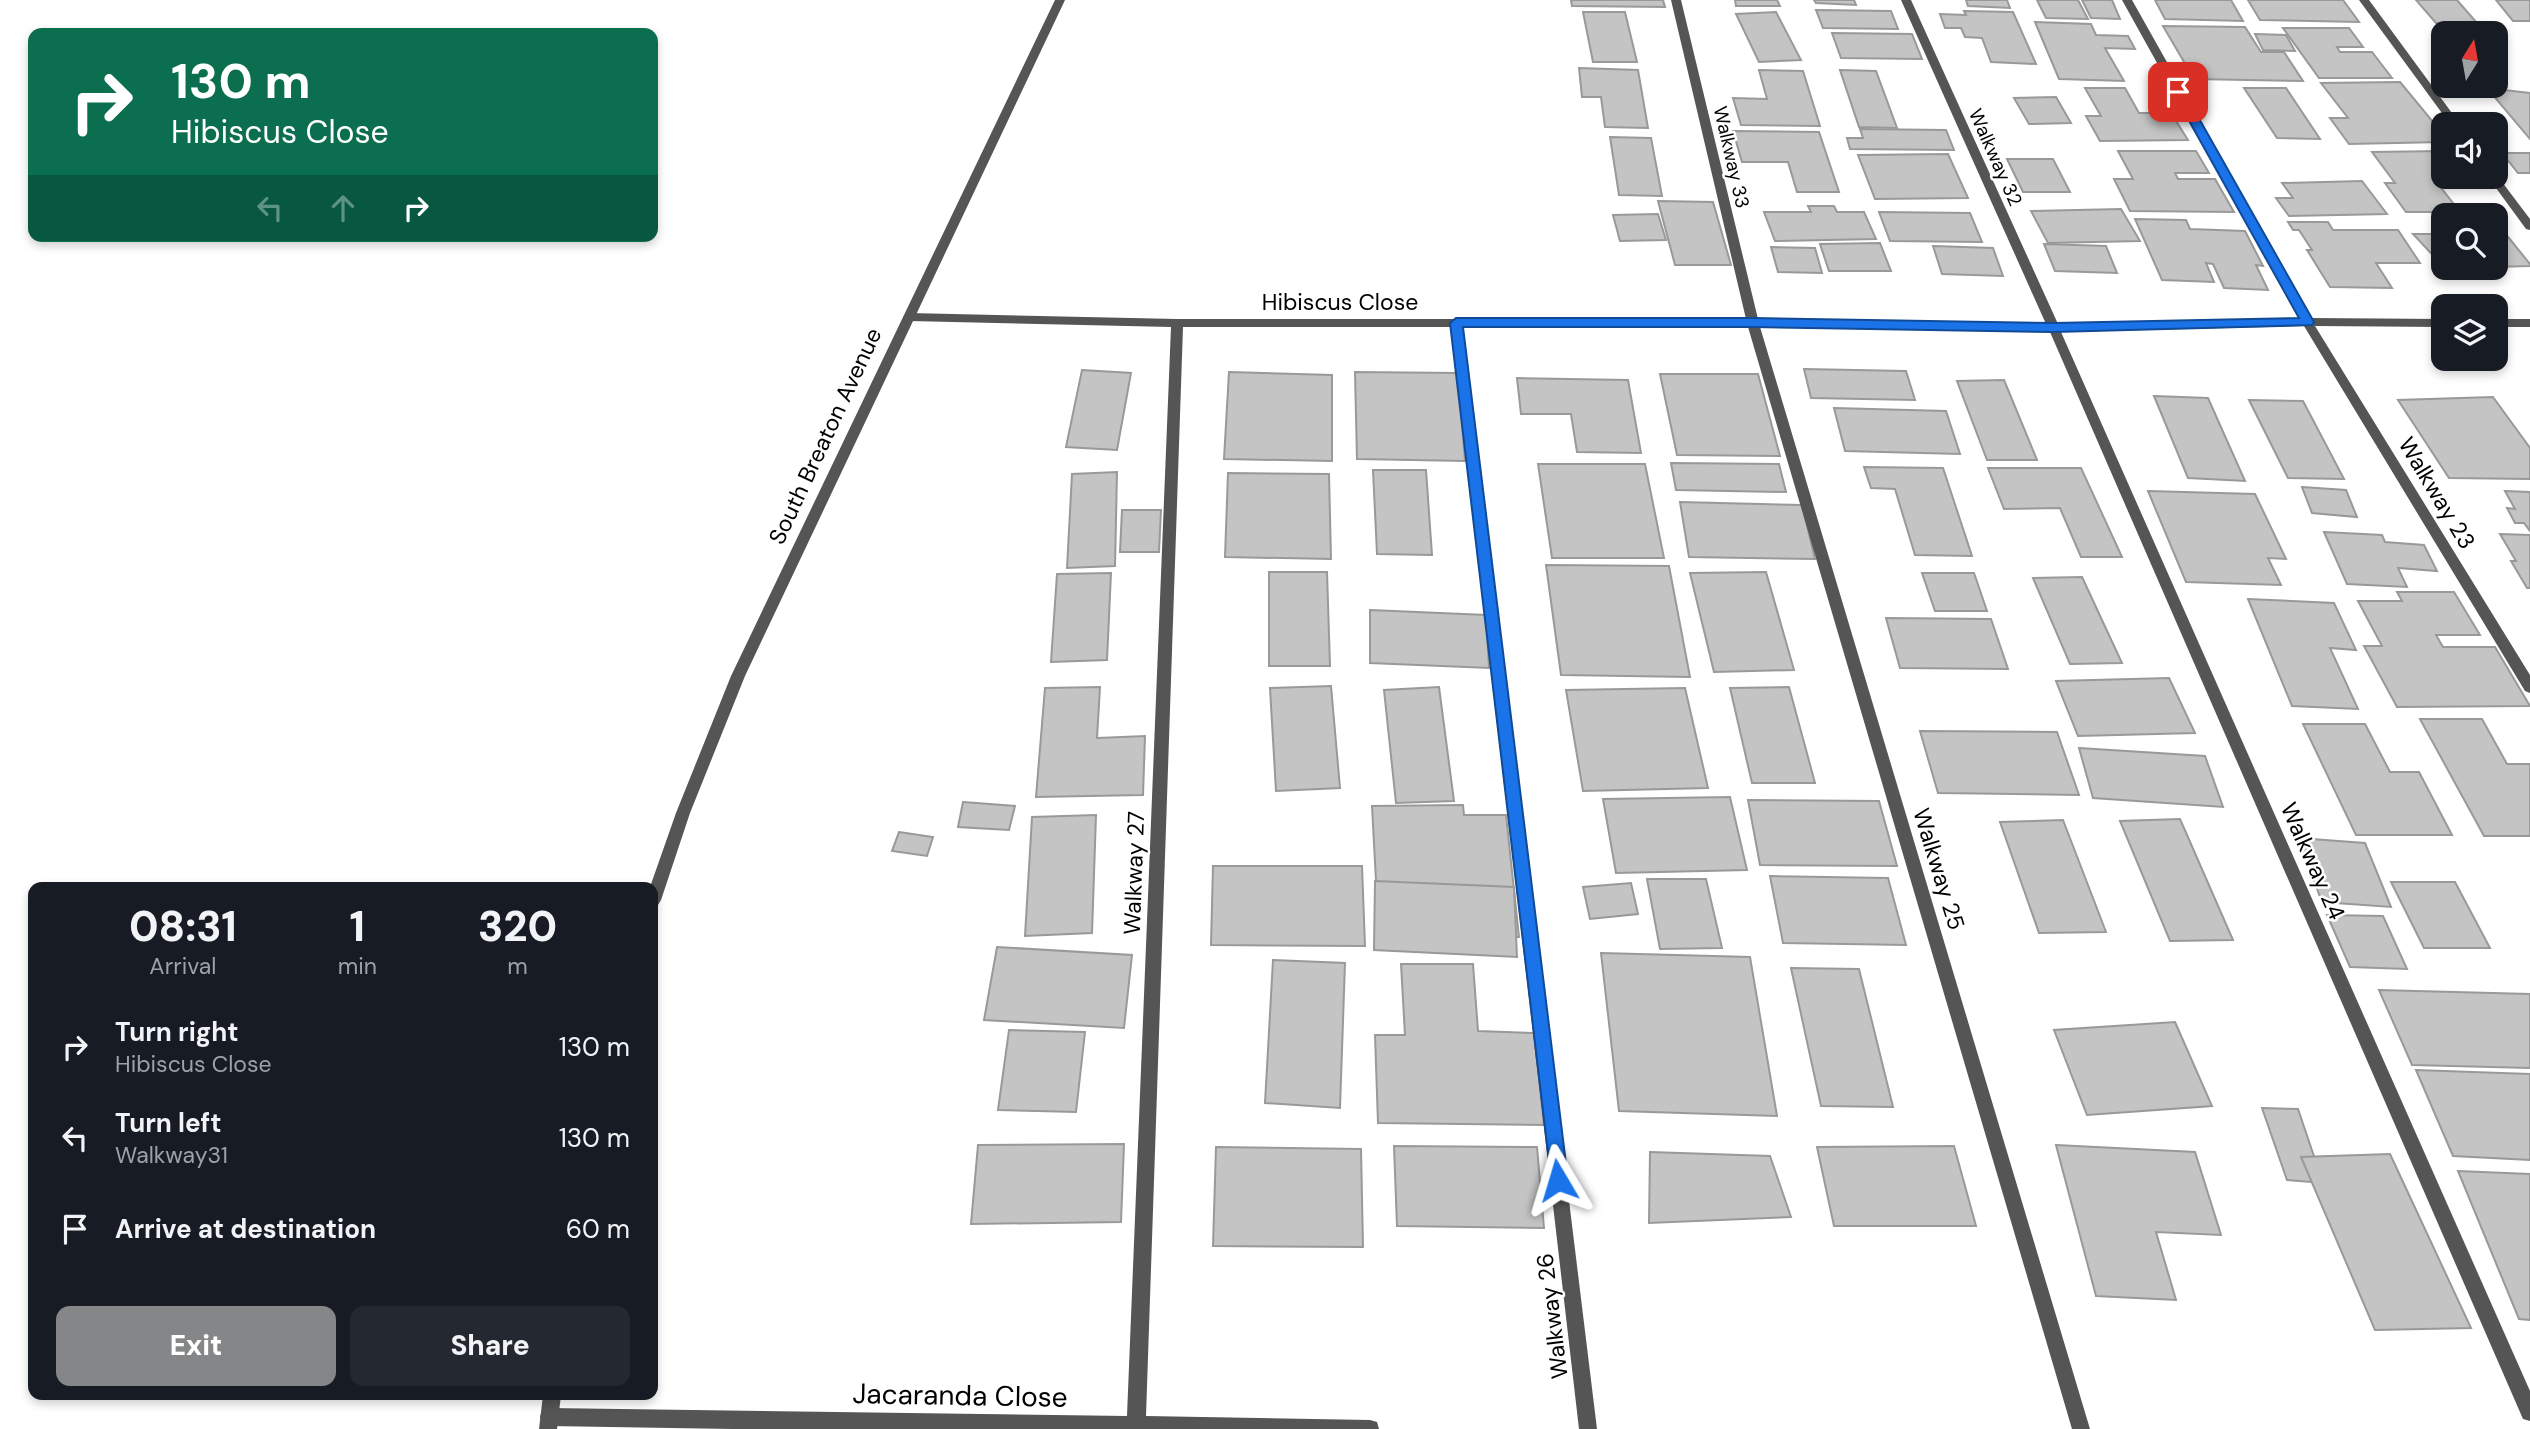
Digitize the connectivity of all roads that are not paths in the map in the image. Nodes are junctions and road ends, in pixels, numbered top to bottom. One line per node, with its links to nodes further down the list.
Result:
1 (1060, 0): 9 (street, South Breaton Avenue)
2 (1676, 0): 13 (street, Walkway 33)
3 (1906, 0): 17 (street, Walkway 32)
4 (2127, 0): 10 (street, Walkway 23)
5 (2364, 0): 6 (street)
6 (2446, 112)
7 (2502, 189): 8 (street)
8 (2530, 227)
9 (909, 317): 11 (street, Hibiscus Close); 19 (street, South Breaton Avenue)
10 (2307, 322): 14 (street, Hibiscus Close); 17 (street, Hibiscus Close); 18 (street, Walkway 23)
11 (1177, 323): 12 (street, Hibiscus Close); 23 (street, Walkway 27)
12 (1456, 323): 13 (street, Hibiscus Close); 25 (street, Walkway 26)
13 (1753, 323): 17 (street, Hibiscus Close); 26 (street, Walkway 25)
14 (2431, 323)
15 (2508, 323): 16 (street)
16 (2530, 323)
17 (2054, 328): 21 (street, Walkway 24)
18 (2530, 687)
19 (658, 886)
20 (551, 1400): 22 (street)
21 (2530, 1412)
22 (548, 1423): 23 (street, Jacaranda Close)
23 (1136, 1427): 24 (street, Jacaranda Close)
24 (1370, 1429)
25 (1588, 1429)
26 (2081, 1429)

